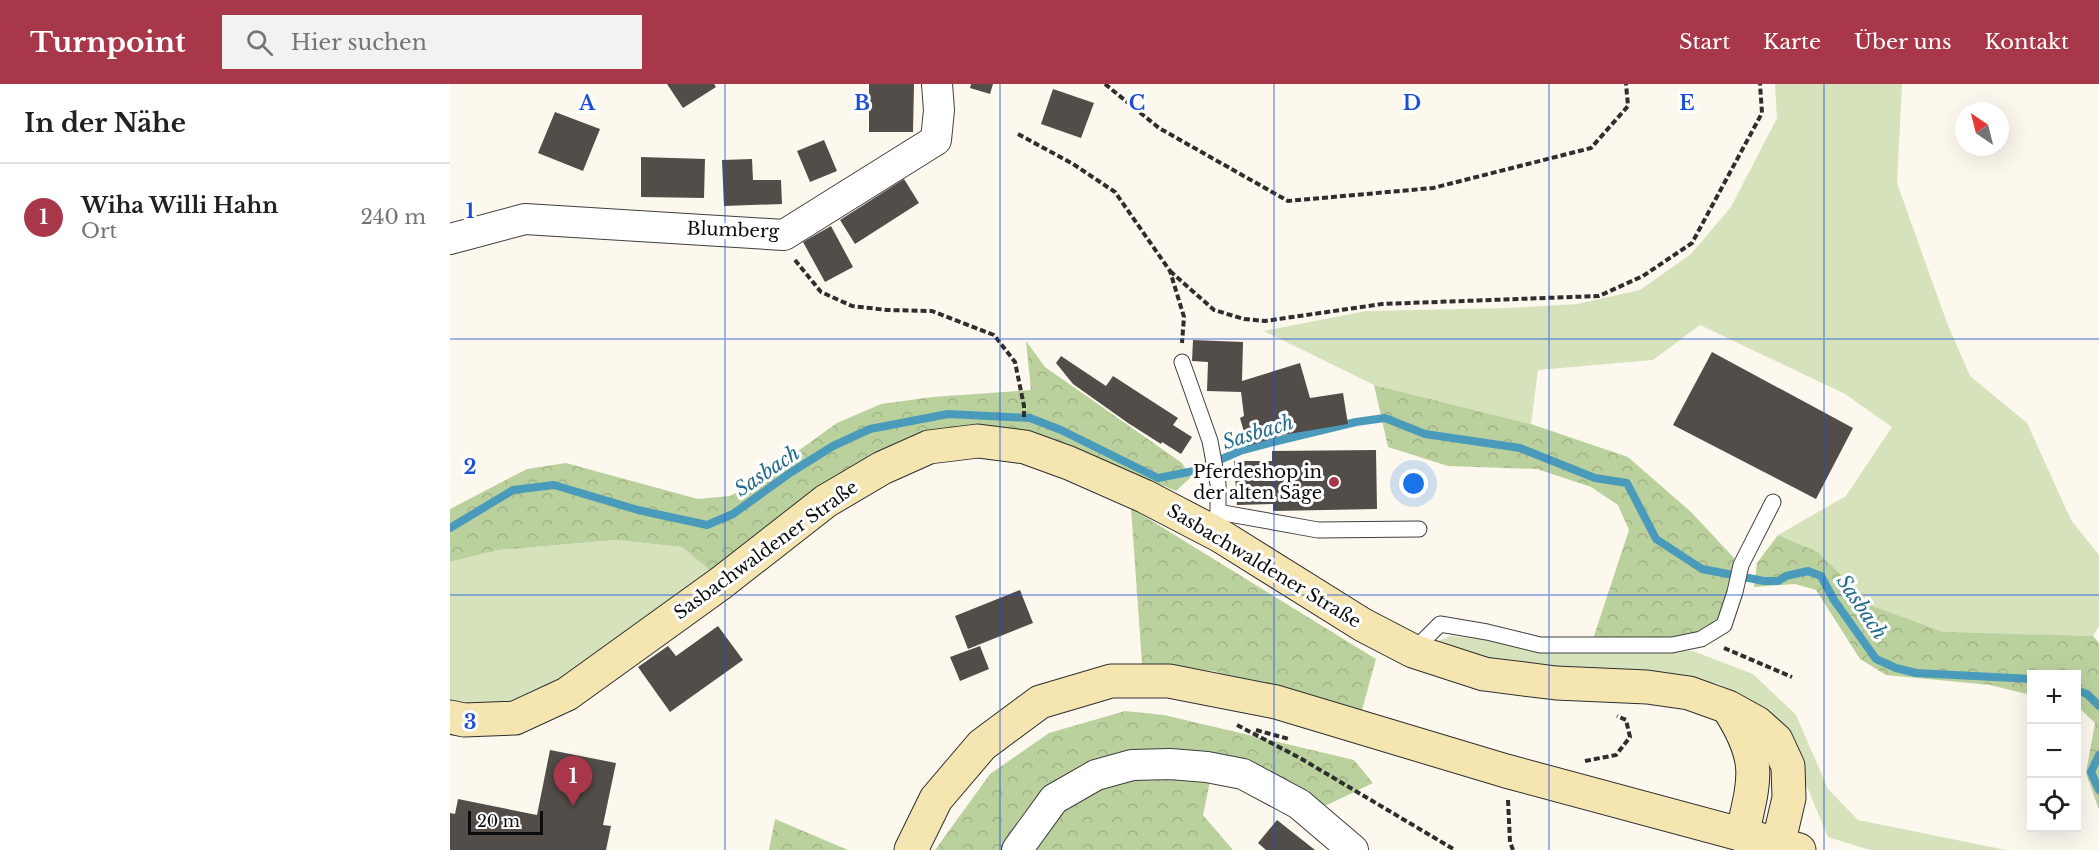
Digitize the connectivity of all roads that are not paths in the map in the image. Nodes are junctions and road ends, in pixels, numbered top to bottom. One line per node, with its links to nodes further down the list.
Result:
1 (937, 84): 2 (street, Blumberg)
2 (450, 239)
3 (1182, 362): 5 (lane)
4 (1773, 502): 7 (lane)
5 (1218, 524): 6 (lane); 7 (main road, Sasbachwaldener Straße); 9 (main road, Sasbachwaldener Straße)
6 (1419, 529)
7 (1413, 651): 8 (main road, Sasbachwaldener Straße)
8 (1728, 707): 10 (main road); 11 (main road, Sasbachwaldener Straße)
9 (450, 717)
10 (1742, 843): 11 (main road); 12 (main road)
11 (1784, 848)
12 (911, 850)
13 (1017, 850): 14 (street)
14 (1353, 850)

